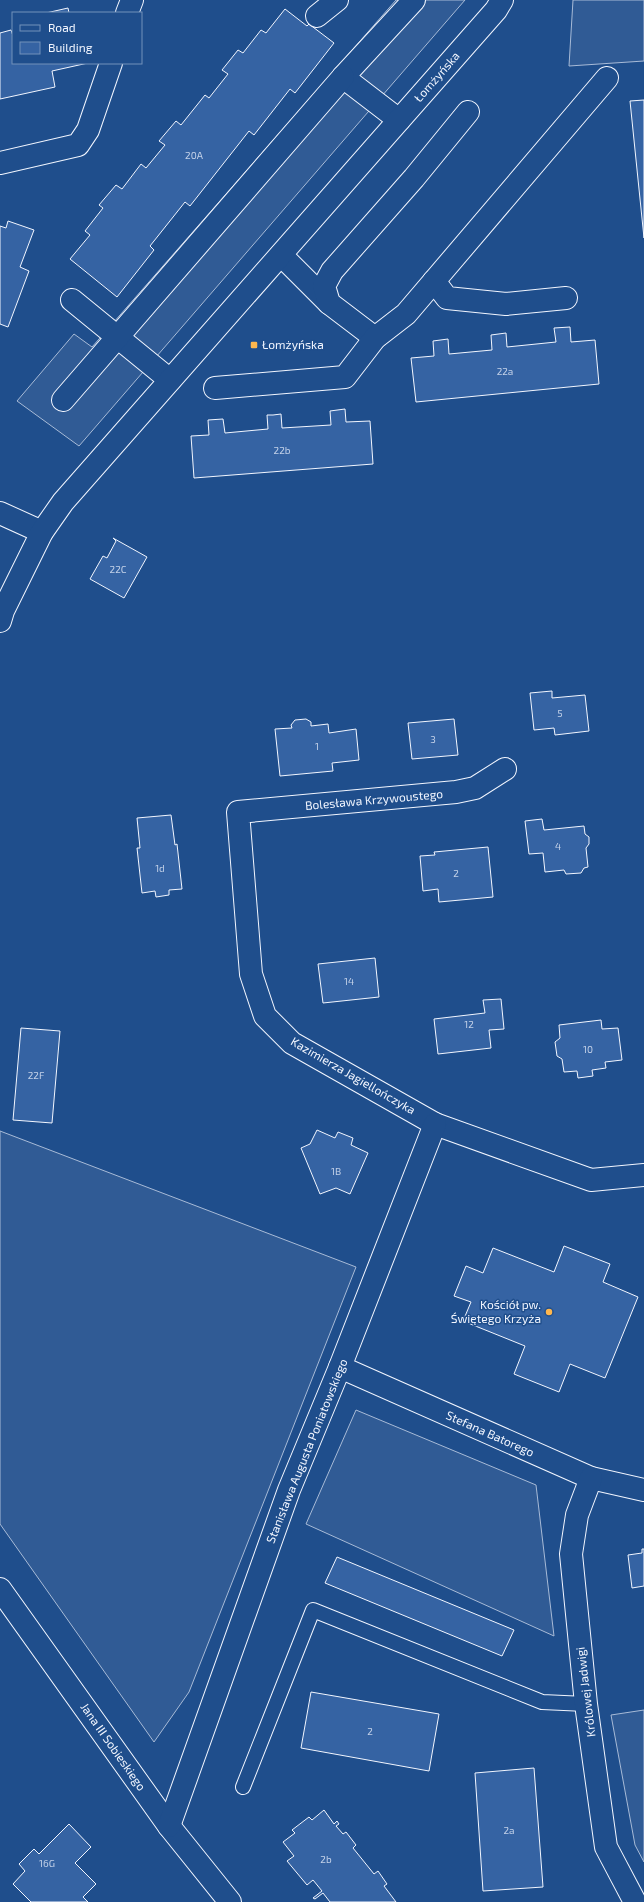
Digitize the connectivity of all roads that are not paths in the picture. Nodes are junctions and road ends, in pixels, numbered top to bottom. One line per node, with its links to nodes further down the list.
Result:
1 (132, 0): 5 (street)
2 (337, 0): 6 (street)
3 (502, 0): 11 (street, Łomżyńska)
4 (407, 2): 8 (street)
5 (127, 12)
6 (317, 16)
7 (111, 64): 12 (street)
8 (343, 77): 11 (street); 18 (street)
9 (607, 78): 14 (street)
10 (468, 112): 17 (street)
11 (399, 120): 13 (street, Łomżyńska)
12 (0, 163)
13 (280, 255): 17 (street); 20 (street, Łomżyńska)
14 (434, 281): 15 (street); 19 (street)
15 (566, 298)
16 (72, 300): 18 (street)
17 (329, 303): 19 (street)
18 (118, 336): 20 (street); 22 (street)
19 (375, 338): 21 (street)
20 (170, 380): 24 (street, Łomżyńska)
21 (215, 388)
22 (63, 400)
23 (0, 512): 24 (street)
24 (42, 532): 25 (street, Łomżyńska)
25 (0, 621)
26 (505, 769): 27 (street, Bolesława Krzywoustego)
27 (238, 812): 28 (street, Kazimierza Jagiellończyka)
28 (435, 1124): 29 (street, Kazimierza Jagiellończyka); 30 (street, Stanisława Augusta Poniatowskiego)
29 (644, 1175)
30 (340, 1367): 31 (street, Stefana Batorego); 36 (street, Stanisława Augusta Poniatowskiego)
31 (591, 1478): 32 (street, Stefana Batorego); 34 (street, Królowej Jadwigi)
32 (644, 1490)
33 (0, 1589): 36 (street, Jana III Sobieskiego)
34 (586, 1704): 35 (lane); 38 (street, Królowej Jadwigi)
35 (242, 1787)
36 (169, 1826): 37 (street, Jana III Sobieskiego)
37 (230, 1902)
38 (635, 1902)

